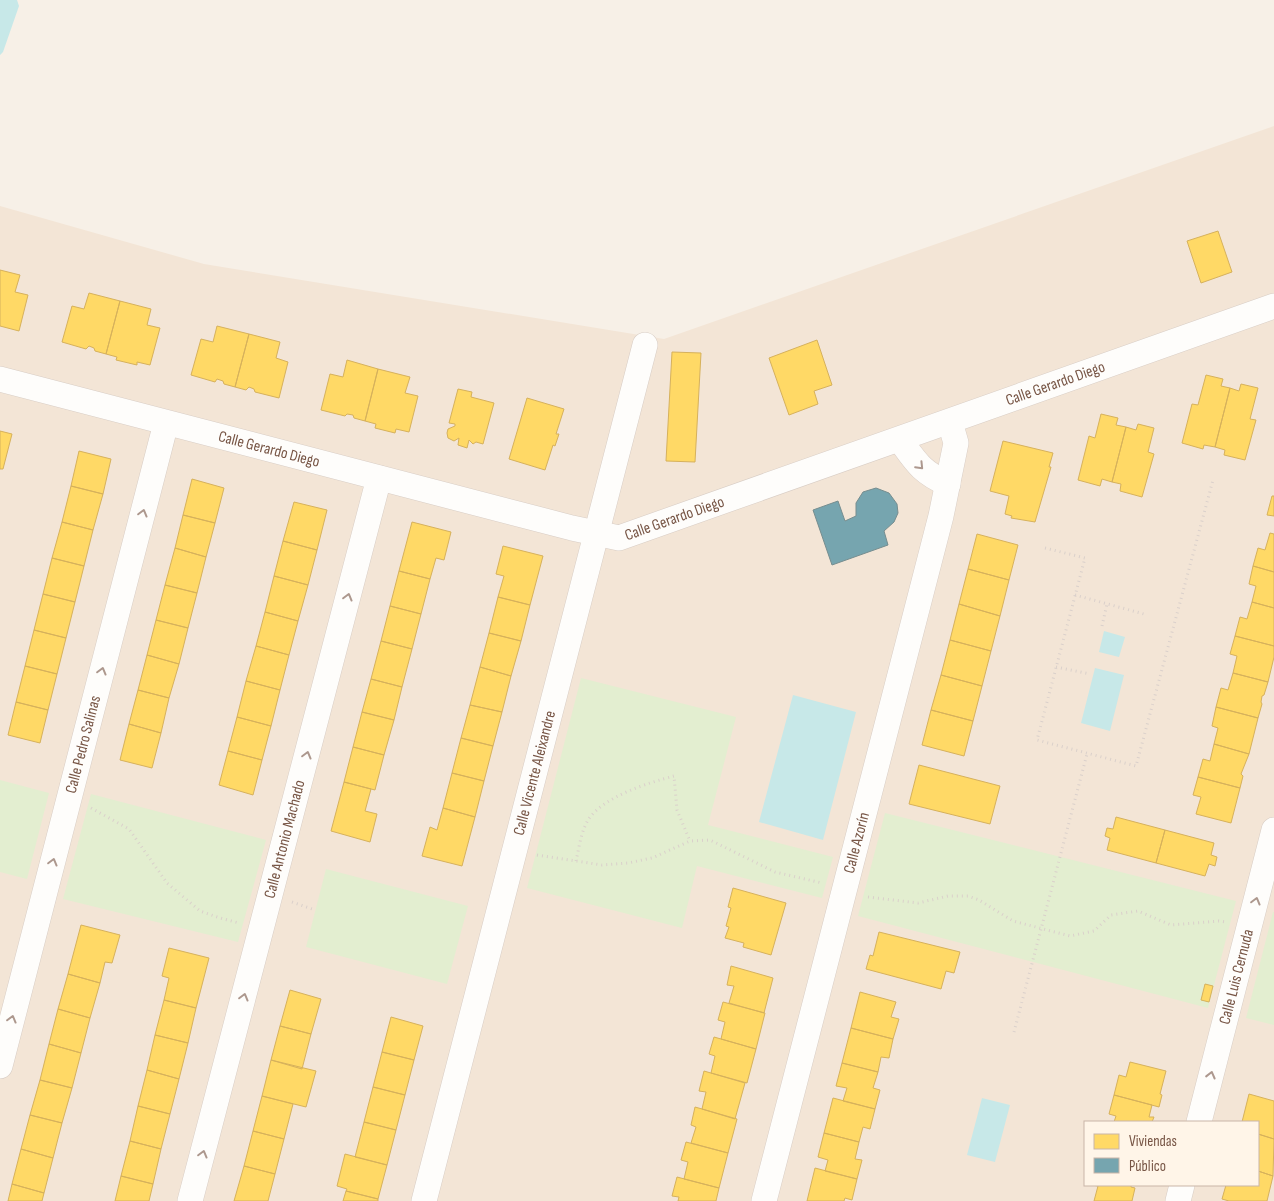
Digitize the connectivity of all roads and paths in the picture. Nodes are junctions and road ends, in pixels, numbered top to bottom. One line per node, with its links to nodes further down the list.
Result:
1 (1274, 306): 4 (street, Calle Gerardo Diego)
2 (646, 345): 10 (street, Calle Vicente Aleixandre)
3 (0, 379): 5 (street, Calle Gerardo Diego)
4 (950, 422): 6 (street, Calle Gerardo Diego); 9 (street, Calle Azorín)
5 (166, 423): 7 (street, Calle Gerardo Diego); 19 (street, Calle Pedro Salinas, one-way to 5)
6 (900, 440): 9 (street, one-way to 9); 10 (street, Calle Gerardo Diego)
7 (379, 478): 10 (street, Calle Gerardo Diego); 26 (street, Calle Antonio Machado, one-way to 7)
8 (1213, 480): 18 (path)
9 (948, 484): 24 (street, Calle Azorín)
10 (596, 534): 22 (street, Calle Vicente Aleixandre)
11 (1045, 548): 12 (path)
12 (1075, 595): 13 (path); 16 (path)
13 (1107, 604): 14 (path); 15 (path)
14 (1144, 614)
15 (1102, 626)
16 (1056, 667): 17 (path); 18 (path)
17 (1090, 674)
18 (1088, 754): 27 (path)
19 (68, 802): 26 (path); 29 (street, Calle Pedro Salinas, one-way to 19)
20 (1274, 830): 25 (street, Calle Luis Cernuda, one-way to 20)
21 (690, 841): 23 (path); 23 (path); 24 (path)
22 (514, 852): 23 (path); 33 (street, Calle Vicente Aleixandre)
23 (576, 861)
24 (844, 890): 27 (path); 34 (street, Calle Azorín)
25 (1249, 925): 27 (path); 30 (street, Calle Luis Cernuda, one-way to 25)
26 (262, 928): 32 (street, Calle Antonio Machado, one-way to 26)
27 (1042, 928): 28 (path)
28 (1014, 1032)
29 (0, 1066)
30 (1199, 1121)
31 (1182, 1186): 35 (street)
32 (190, 1201)
33 (424, 1201)
34 (764, 1201)
35 (1178, 1201)

